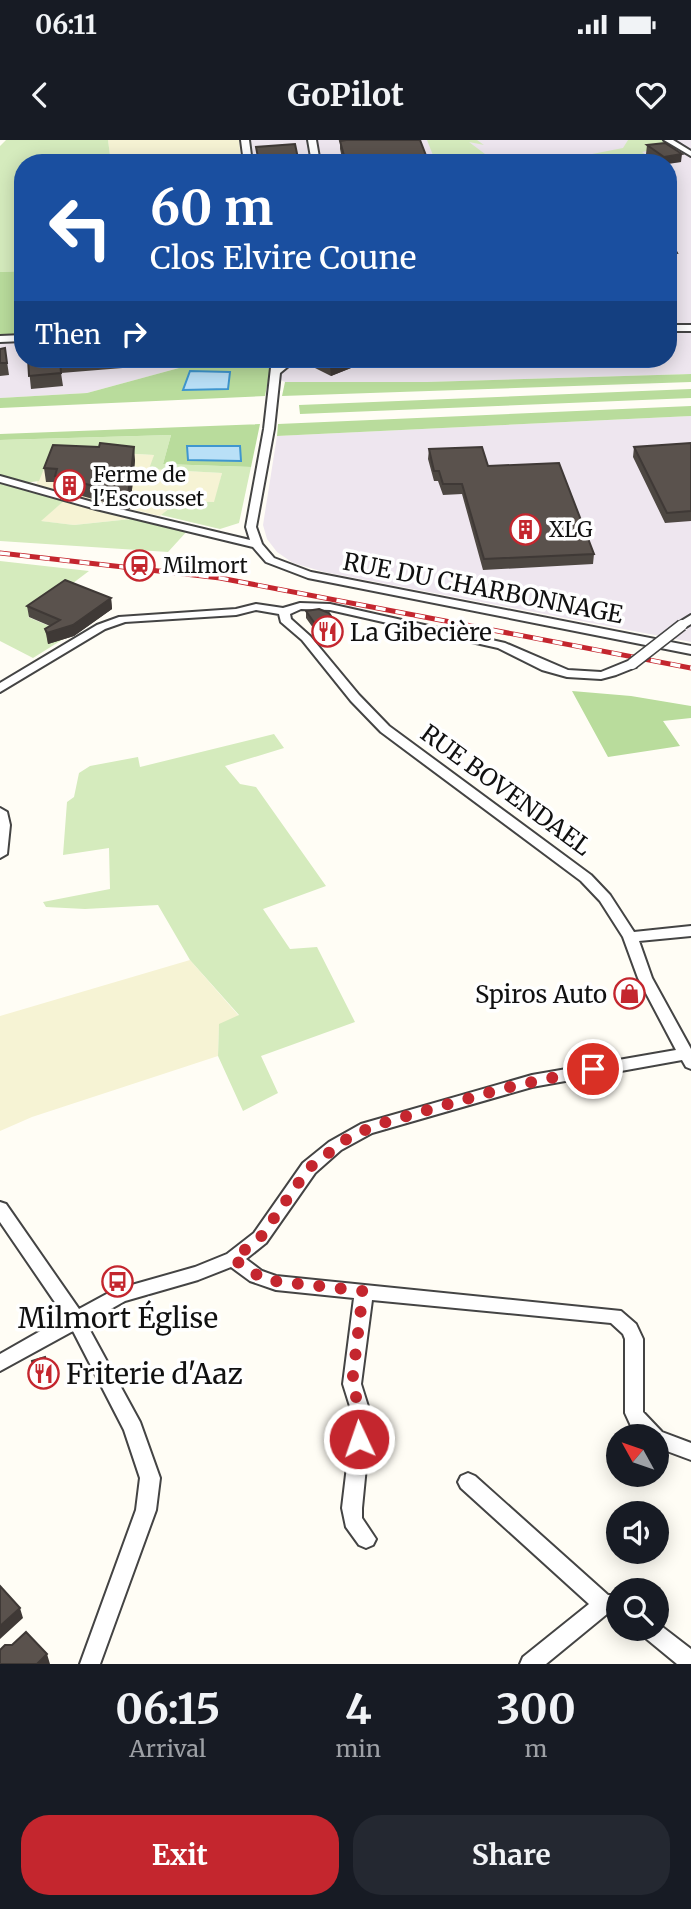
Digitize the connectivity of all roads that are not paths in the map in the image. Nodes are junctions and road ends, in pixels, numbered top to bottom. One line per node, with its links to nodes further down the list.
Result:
1 (668, 140): 2 (street)
2 (691, 154)
3 (276, 368): 5 (street)
4 (281, 368): 5 (street)
5 (276, 372): 7 (street)
6 (0, 479): 7 (street)
7 (257, 545): 10 (street, RUE DU CHARBONNAGE)
8 (284, 612): 9 (street, bridge); 11 (street); 15 (street, RUE BOVENDAEL)
9 (686, 621)
10 (691, 649)
11 (0, 688)
12 (0, 815): 13 (street)
13 (0, 854)
14 (691, 931): 15 (street)
15 (630, 937): 16 (street, RUE BOVENDAEL)
16 (688, 1058): 18 (street)
17 (0, 1209): 20 (street)
18 (233, 1259): 19 (street); 20 (street)
19 (363, 1291): 22 (street); 26 (street)
20 (77, 1321): 21 (street); 31 (street)
21 (0, 1363)
22 (642, 1424)
23 (669, 1443): 24 (street)
24 (691, 1452)
25 (468, 1482): 27 (street)
26 (366, 1539)
27 (606, 1601)
28 (606, 1609): 32 (street)
29 (665, 1641): 30 (street)
30 (691, 1662)
31 (90, 1664)
32 (530, 1664)

